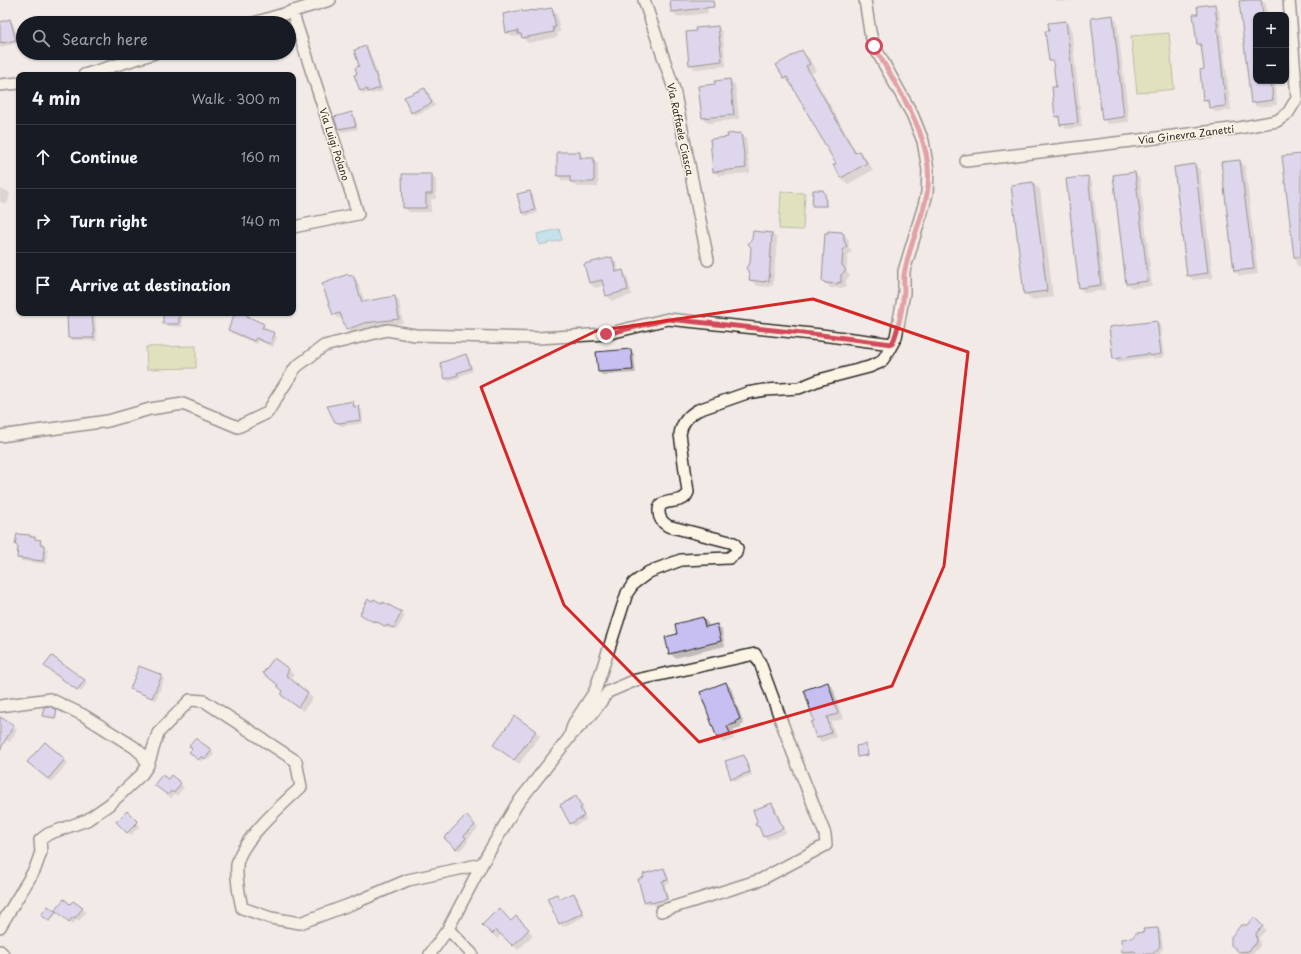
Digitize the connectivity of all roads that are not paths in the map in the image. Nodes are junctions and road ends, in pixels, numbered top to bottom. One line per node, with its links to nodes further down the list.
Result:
1 (330, 0): 5 (street)
2 (644, 0): 15 (street, Via Raffaele Ciasca)
3 (865, 0): 16 (street)
4 (1289, 0): 13 (street, Via Ginevra Zanetti)
5 (292, 12): 6 (street); 7 (street, Via Luigi Polano)
6 (278, 16)
7 (293, 16)
8 (296, 24): 14 (street, Via Luigi Polano)
9 (132, 60): 10 (street)
10 (94, 72)
11 (16, 83): 12 (street)
12 (0, 85)
13 (966, 161)
14 (296, 226)
15 (708, 260)
16 (892, 344): 17 (street); 19 (street)
17 (0, 436)
18 (0, 706): 20 (street)
19 (569, 738): 21 (street); 22 (street)
20 (148, 765): 21 (street); 23 (street)
21 (482, 864): 24 (street)
22 (661, 911)
23 (0, 927)
24 (448, 929): 27 (street); 28 (street)
25 (0, 951): 26 (street)
26 (3, 954)
27 (430, 954)
28 (472, 954)

